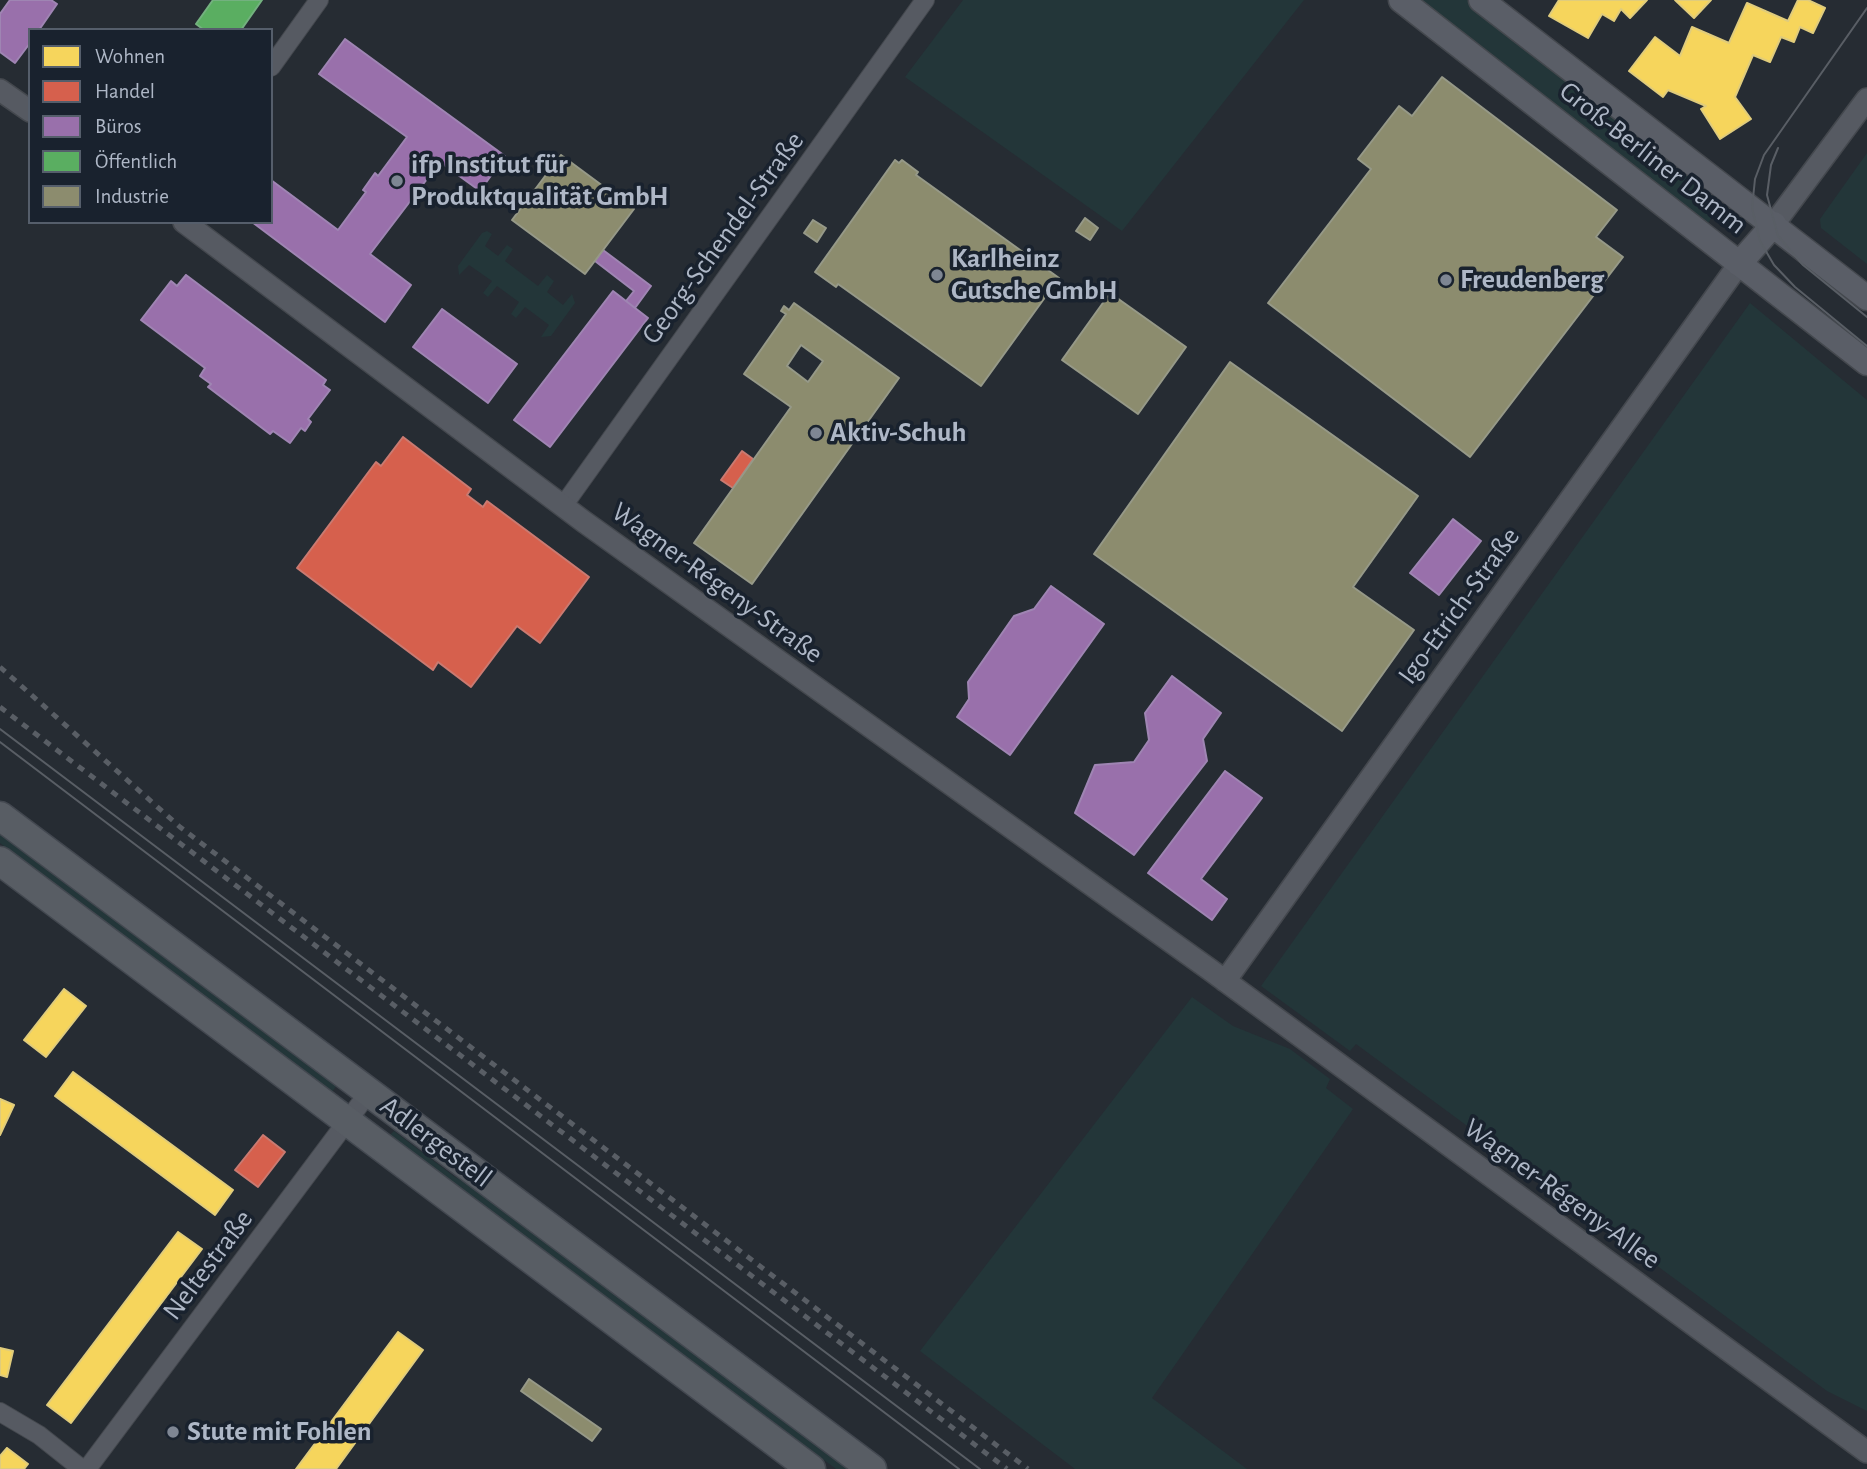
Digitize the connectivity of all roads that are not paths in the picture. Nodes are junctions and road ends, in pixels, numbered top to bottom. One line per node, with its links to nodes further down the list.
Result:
1 (319, 0): 5 (street)
2 (925, 0): 14 (street, Georg-Schendel-Straße)
3 (1401, 0): 11 (main road, Groß-Berliner Damm)
4 (1481, 0): 10 (main road, Groß-Berliner Damm)
5 (273, 63)
6 (0, 90): 8 (street)
7 (1867, 99): 10 (street)
8 (28, 110)
9 (187, 224): 14 (street, Wagner-Régeny-Straße)
10 (1774, 224): 11 (main road); 12 (main road, Groß-Berliner Damm)
11 (1739, 264): 13 (main road, Groß-Berliner Damm); 17 (street, Igo-Etrich-Straße)
12 (1867, 298)
13 (1867, 363)
14 (563, 506): 17 (street, Wagner-Régeny-Straße)
15 (0, 816): 18 (main road, Adlergestell)
16 (0, 861): 19 (main road, Adlergestell)
17 (1225, 981): 21 (street, Wagner-Régeny-Allee)
18 (369, 1092): 19 (street, Neltestraße); 25 (main road, Adlergestell)
19 (348, 1122): 22 (main road, Adlergestell); 24 (street, Neltestraße)
20 (0, 1412): 23 (street)
21 (1867, 1452)
22 (802, 1466)
23 (82, 1469)
24 (87, 1469)
25 (872, 1469)

